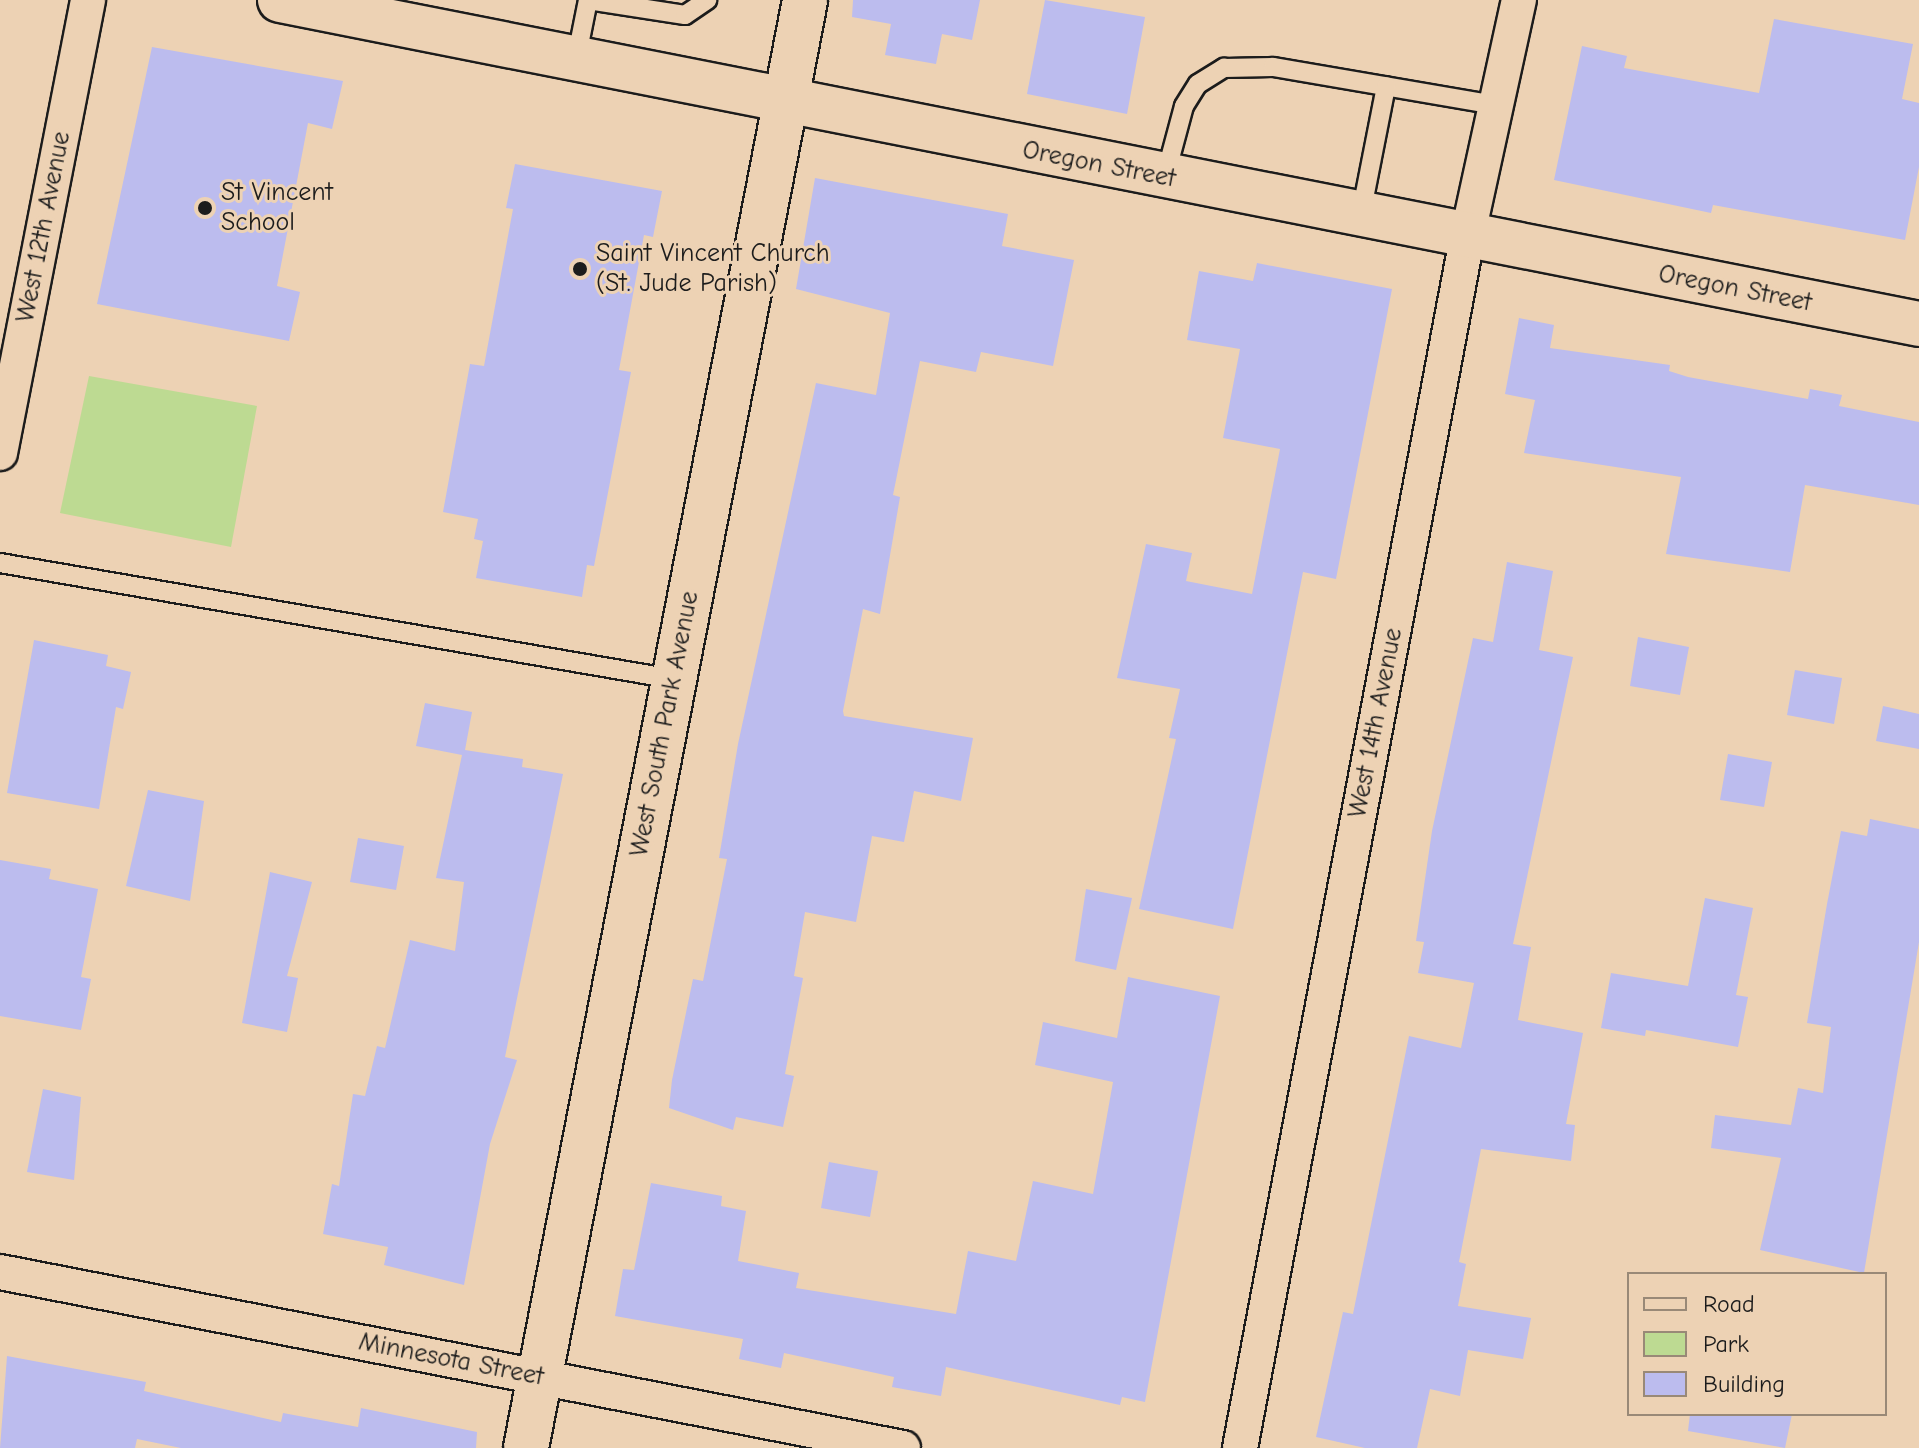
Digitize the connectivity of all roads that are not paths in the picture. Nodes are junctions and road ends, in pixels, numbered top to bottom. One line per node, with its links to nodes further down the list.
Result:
1 (88, 0): 15 (street, West 12th Avenue)
2 (280, 0): 7 (main road, Oregon Street)
3 (588, 0): 4 (lane); 7 (lane)
4 (707, 0)
5 (805, 0): 9 (main road, West South Park Avenue)
6 (1519, 0): 10 (street, West 14th Avenue)
7 (576, 60): 9 (main road, Oregon Street)
8 (1386, 86): 10 (lane); 11 (lane); 12 (lane)
9 (784, 103): 11 (main road, Oregon Street); 17 (main road, West South Park Avenue)
10 (1496, 105): 13 (street, West 14th Avenue)
11 (1165, 178): 12 (main road, Oregon Street)
12 (1360, 217): 13 (main road, Oregon Street)
13 (1467, 238): 14 (main road, Oregon Street); 22 (street, West 14th Avenue)
14 (1919, 324)
15 (0, 453)
16 (0, 563): 17 (lane)
17 (673, 679): 19 (main road, West South Park Avenue)
18 (0, 1272): 19 (street, Minnesota Street)
19 (539, 1378): 20 (main road, West South Park Avenue); 21 (street, Minnesota Street)
20 (526, 1448)
21 (903, 1448)
22 (1240, 1448)

